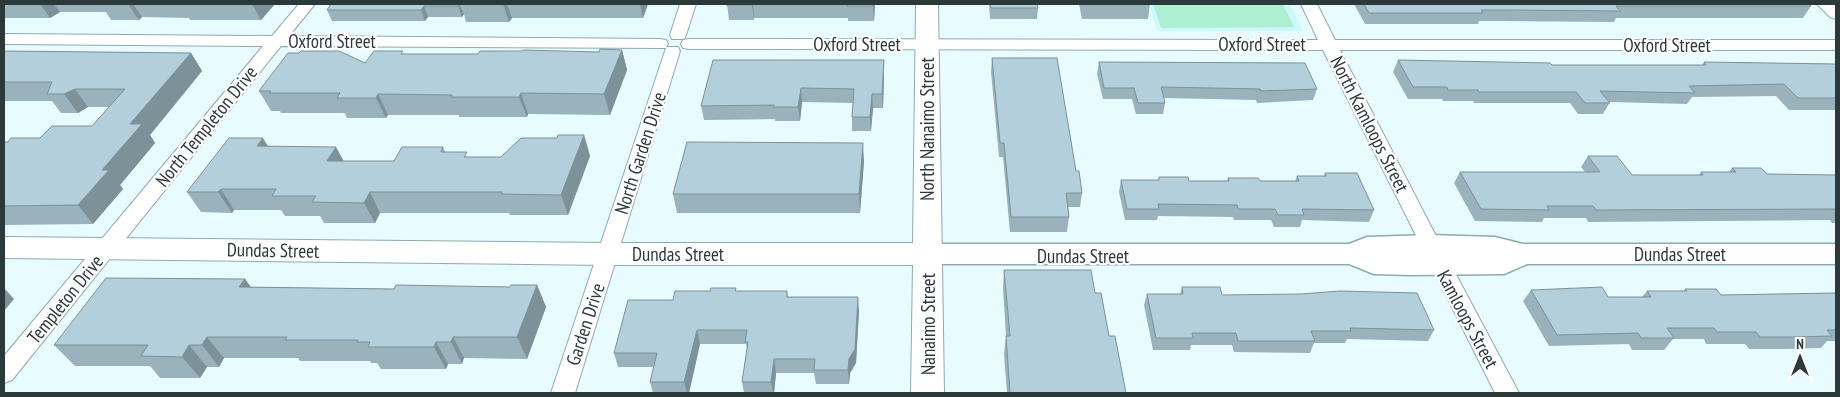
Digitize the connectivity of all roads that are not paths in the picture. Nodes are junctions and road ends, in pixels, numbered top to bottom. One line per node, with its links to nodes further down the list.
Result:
1 (307, 4): 8 (street, North Templeton Drive)
2 (688, 4): 9 (street, North Garden Drive)
3 (927, 4): 10 (main road, North Nanaimo Street)
4 (1309, 4): 11 (street, North Kamloops Street)
5 (1825, 4): 6 (street)
6 (1836, 14)
7 (4, 39): 8 (street, Oxford Street)
8 (276, 41): 9 (street, Oxford Street); 14 (street, North Templeton Drive)
9 (675, 43): 10 (street, Oxford Street); 15 (street, North Garden Drive)
10 (927, 44): 11 (street, Oxford Street); 16 (main road, North Nanaimo Street)
11 (1330, 44): 12 (street, Oxford Street); 18 (street, North Kamloops Street)
12 (1836, 45)
13 (4, 248): 14 (main road, Dundas Street)
14 (106, 248): 15 (main road, Dundas Street); 19 (street, Templeton Drive)
15 (607, 254): 16 (main road, Dundas Street); 20 (street, Garden Drive)
16 (928, 254): 18 (street, Dundas Street); 21 (main road, Nanaimo Street)
17 (1836, 254): 18 (street, Dundas Street)
18 (1435, 255): 22 (street, Kamloops Street)
19 (4, 373)
20 (563, 393)
21 (928, 393)
22 (1507, 393)

